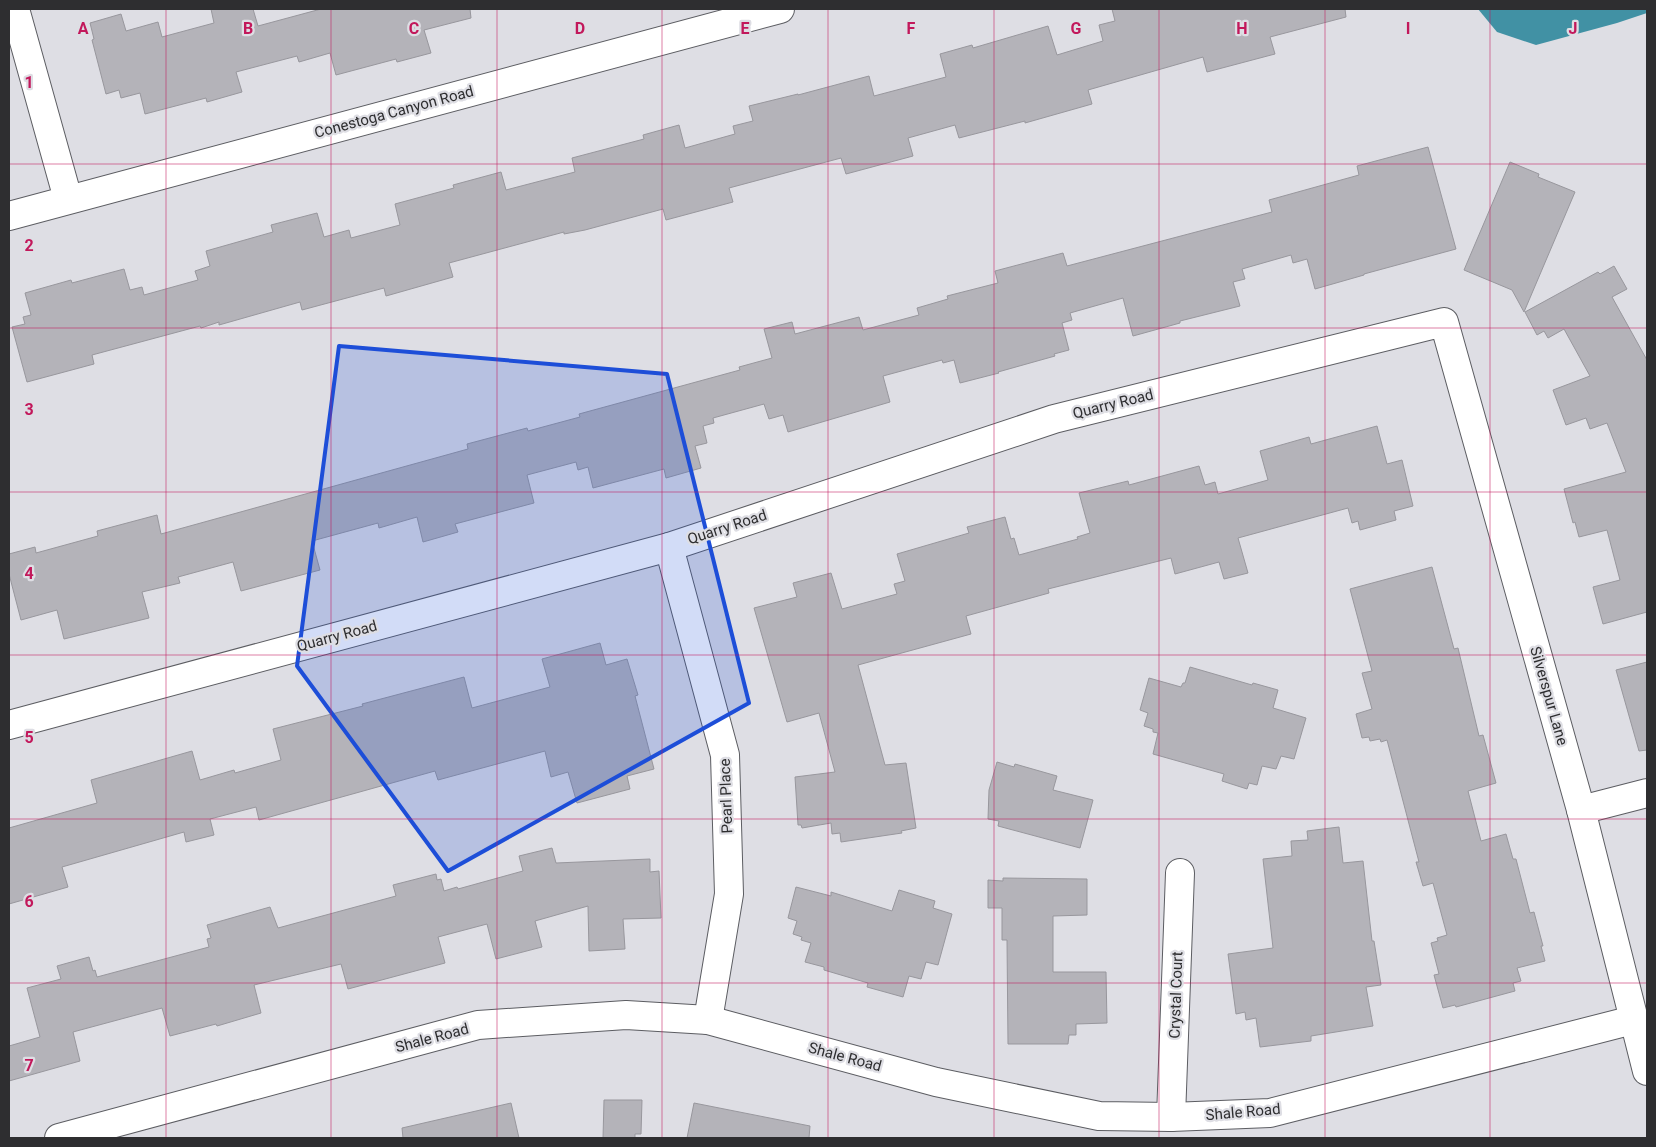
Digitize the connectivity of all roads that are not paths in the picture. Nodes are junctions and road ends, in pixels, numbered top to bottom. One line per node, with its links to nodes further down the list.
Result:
1 (15, 9): 3 (street)
2 (780, 9): 3 (street, Conestoga Canyon Road)
3 (68, 199): 4 (street, Conestoga Canyon Road)
4 (9, 216)
5 (1444, 322): 6 (street, Quarry Road); 9 (street, Silverspur Lane)
6 (669, 547): 7 (street, Quarry Road); 11 (street, Pearl Place)
7 (9, 725)
8 (1647, 793): 9 (street)
9 (1581, 810): 12 (street, Silverspur Lane)
10 (1180, 873): 14 (street, Crystal Court)
11 (708, 1020): 14 (street, Shale Road); 15 (street, Shale Road)
12 (1633, 1020): 13 (street, Silverspur Lane); 14 (street, Shale Road)
13 (1647, 1072)
14 (1172, 1117)
15 (59, 1138)

